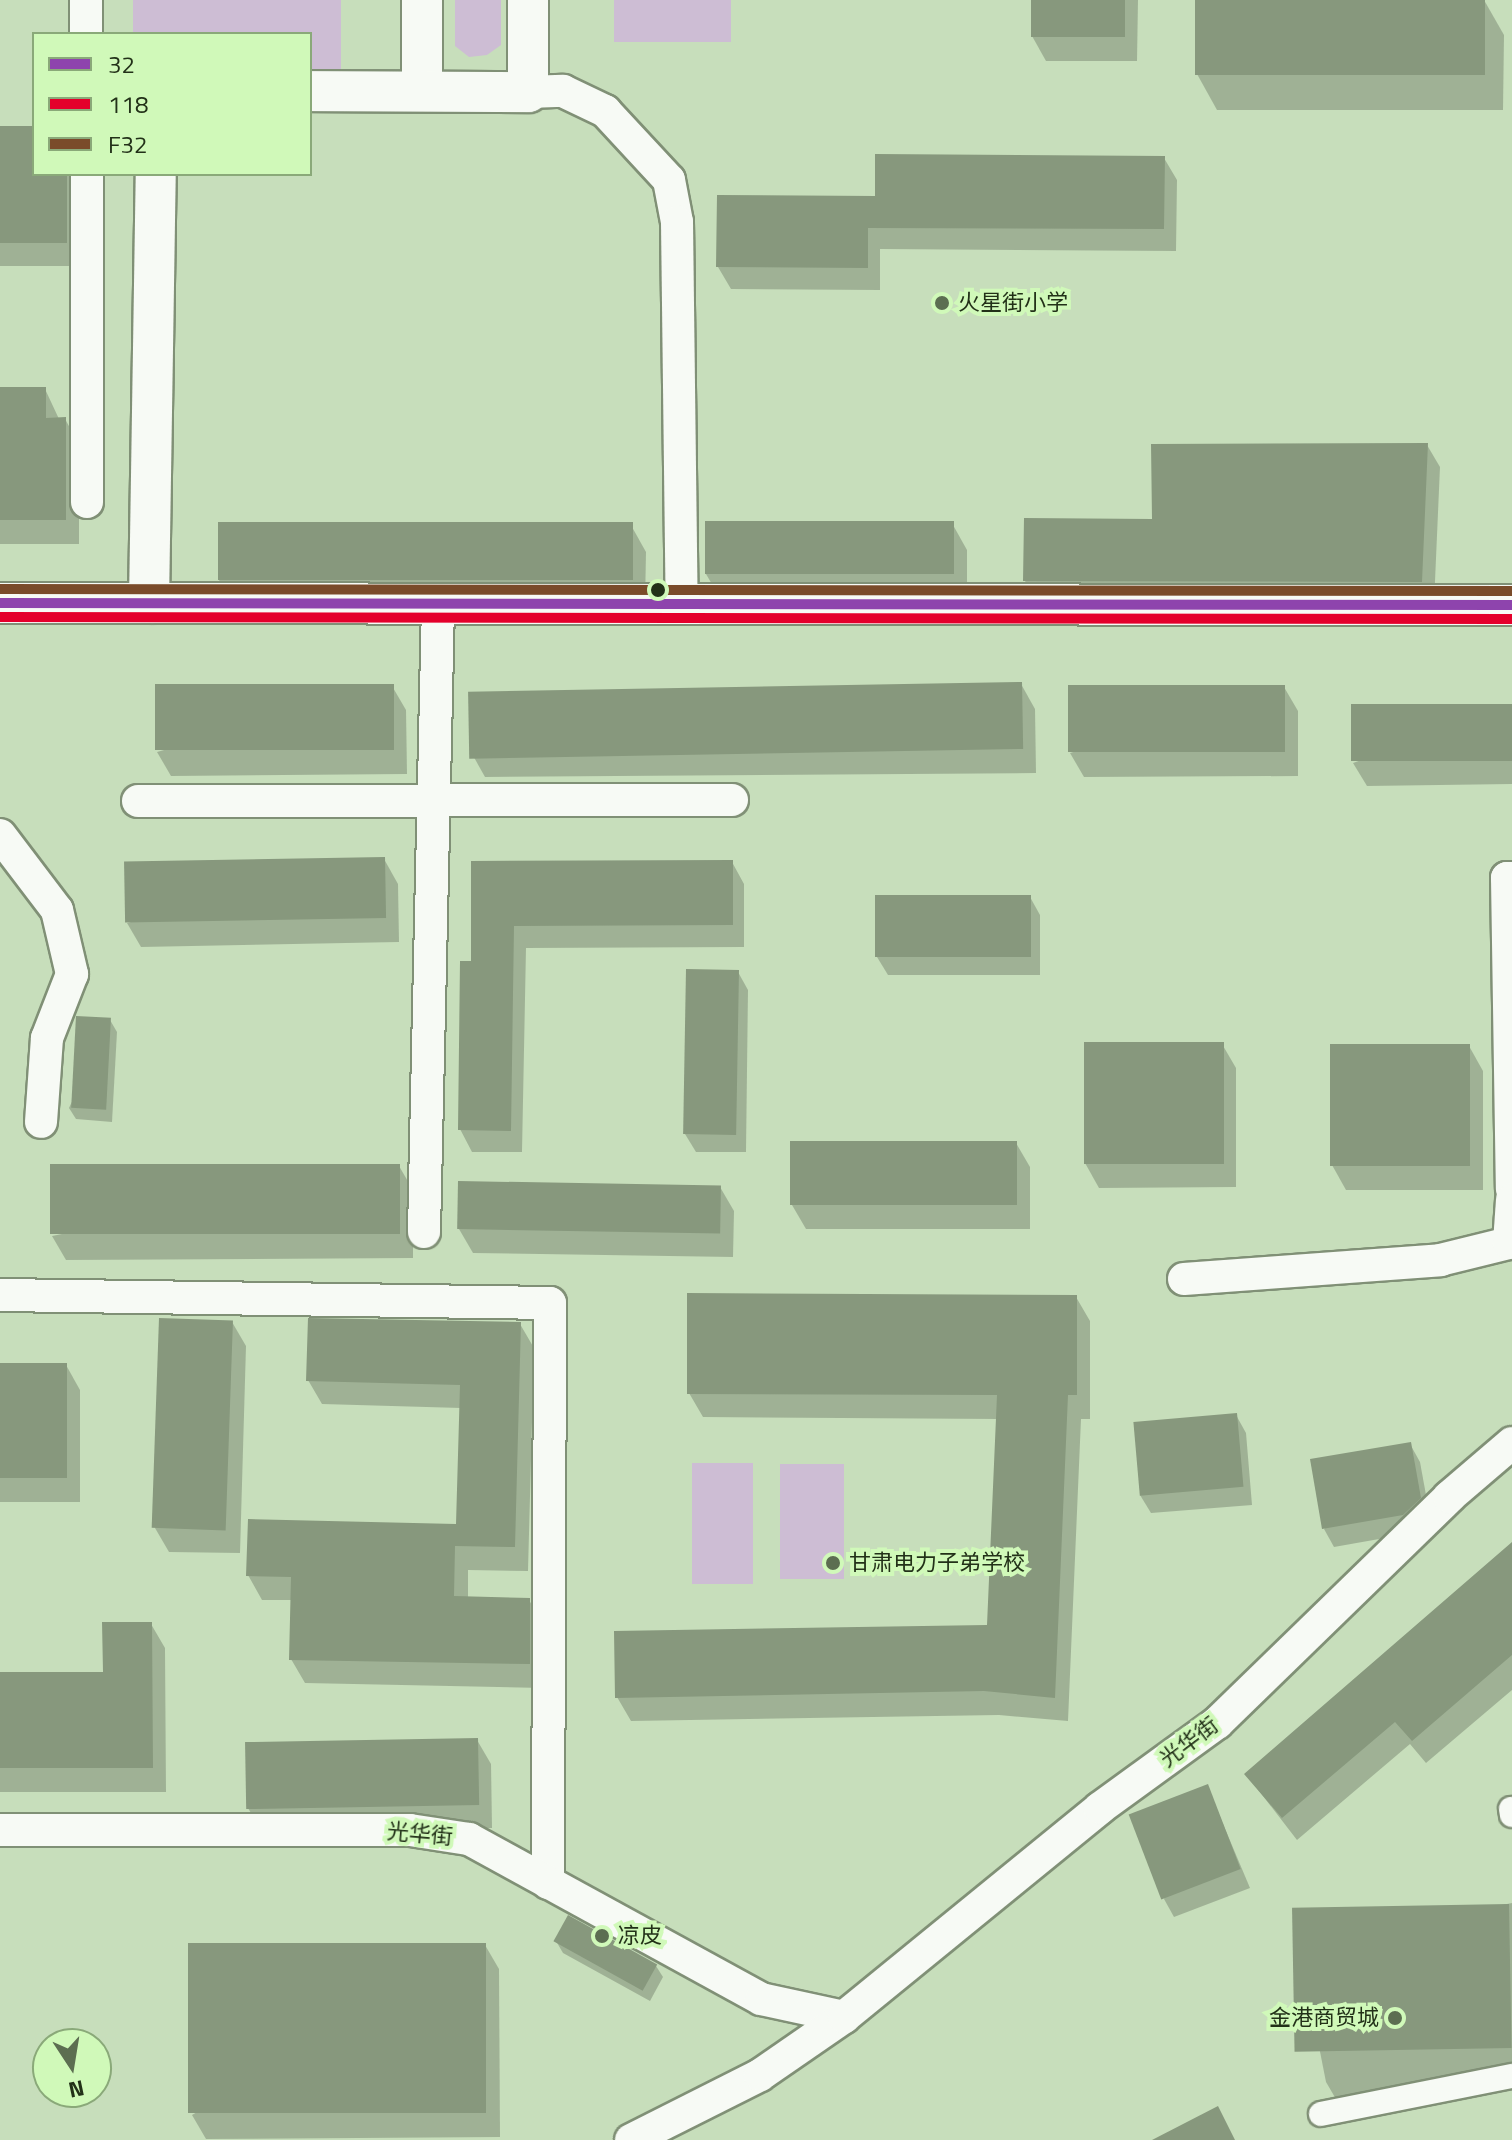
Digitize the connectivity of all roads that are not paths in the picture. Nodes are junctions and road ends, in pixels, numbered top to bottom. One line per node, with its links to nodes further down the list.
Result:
1 (86, 0): 4 (street)
2 (422, 0): 5 (street)
3 (528, 0): 7 (street)
4 (86, 32)
5 (422, 90): 6 (street); 7 (street)
6 (312, 91)
7 (528, 92): 15 (street)
8 (87, 176): 10 (street)
9 (156, 176): 12 (street)
10 (87, 502)
11 (0, 603): 12 (street)
12 (149, 603): 13 (street)
13 (438, 605): 15 (street); 18 (street)
14 (1512, 605): 15 (street)
15 (682, 606)
16 (732, 800): 18 (street)
17 (138, 801): 18 (street)
18 (433, 801): 24 (street)
19 (0, 835): 21 (street)
20 (1512, 878): 22 (street)
21 (41, 1122)
22 (1512, 1189)
23 (1512, 1200): 25 (street)
24 (424, 1232)
25 (1184, 1279)
26 (0, 1295): 29 (street)
27 (1512, 1443): 30 (street, 光华街)
28 (0, 1830): 29 (street, 光华街)
29 (548, 1883): 30 (street, 光华街)
30 (844, 2017): 33 (street, 光华街)
31 (1512, 2076): 32 (street)
32 (1321, 2114)
33 (631, 2140)

